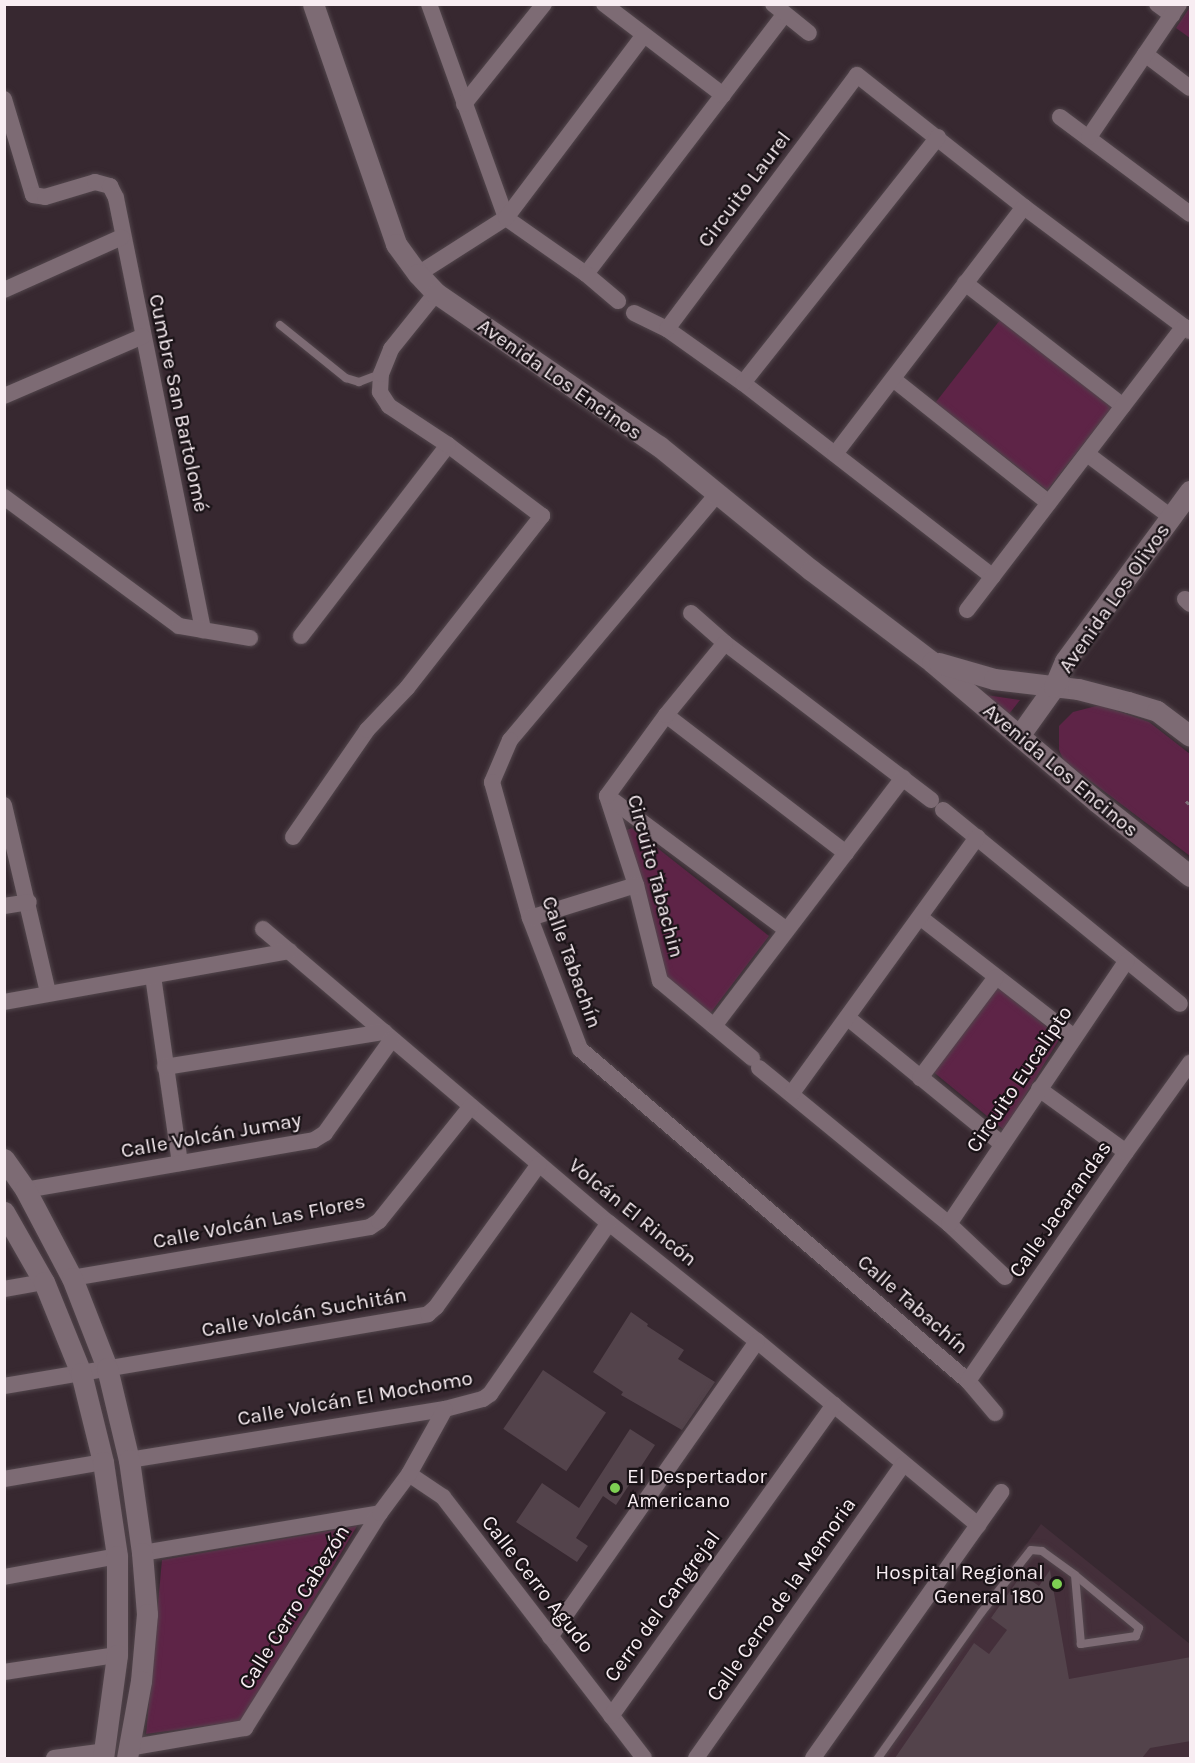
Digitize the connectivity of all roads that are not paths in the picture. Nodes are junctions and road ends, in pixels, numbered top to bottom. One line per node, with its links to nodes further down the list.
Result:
1 (313, 4): 22 (street, Avenida Los Encinos)
2 (429, 4): 14 (street)
3 (544, 4): 14 (street)
4 (604, 4): 9 (street)
5 (1157, 4): 7 (street)
6 (779, 9): 8 (street); 12 (street)
7 (1176, 10): 10 (street)
8 (808, 33)
9 (644, 35): 12 (street); 20 (street)
10 (1145, 54): 11 (street); 17 (street)
11 (1191, 88)
12 (723, 95): 23 (street)
13 (4, 99): 21 (street, Cumbre San Bartolomé)
14 (464, 104): 20 (street)
15 (1060, 117): 17 (street)
16 (938, 137): 18 (street); 30 (street, Circuito Laurel); 35 (street)
17 (1089, 137): 19 (street)
18 (1024, 207): 24 (street); 31 (street)
19 (1191, 214)
20 (506, 218): 22 (street); 23 (street)
21 (122, 237): 25 (street); 32 (street, Cumbre San Bartolomé)
22 (418, 274): 26 (street, Avenida Los Encinos)
23 (586, 274): 27 (street)
24 (965, 283): 34 (street); 37 (street)
25 (4, 290)
26 (436, 293): 33 (street); 42 (street, Avenida Los Encinos)
27 (618, 301)
28 (634, 313): 30 (street)
29 (280, 325): 33 (lane)
30 (668, 329): 35 (street)
31 (1187, 329): 37 (street)
32 (143, 336): 36 (street); 49 (street, Cumbre San Bartolomé)
33 (381, 374): 38 (street)
34 (893, 379): 39 (street); 44 (street)
35 (743, 383): 39 (street)
36 (4, 396)
37 (1123, 406): 40 (street)
38 (448, 445): 50 (street); 61 (street)
39 (835, 454): 46 (street)
40 (1087, 454): 44 (street); 45 (street)
41 (1191, 491): 45 (street, Avenida Los Olivos)
42 (718, 493): 53 (street, Avenida Los Encinos); 68 (street, Calle Tabachín)
43 (4, 497): 49 (street)
44 (1049, 503): 46 (street)
45 (1171, 517): 54 (street, Avenida Los Olivos)
46 (993, 577): 47 (street)
47 (967, 610)
48 (691, 613): 52 (street)
49 (203, 630): 51 (street)
50 (301, 636)
51 (250, 638)
52 (725, 643): 55 (street, Circuito Tabachin); 58 (street)
53 (932, 662): 54 (street, Avenida Los Encinos); 56 (street, Avenida Los Encinos)
54 (1054, 687): 56 (street, Avenida Los Olivos); 57 (street, Avenida Los Encinos)
55 (666, 715): 59 (street, Circuito Tabachin); 63 (street)
56 (1019, 736): 64 (street, Avenida Los Encinos)
57 (1191, 736)
58 (903, 778): 62 (street); 63 (street)
59 (607, 796): 65 (street, Circuito Tabachin); 71 (street)
60 (5, 806): 66 (street)
61 (293, 837)
62 (977, 837): 69 (street); 73 (street)
63 (846, 853): 71 (street)
64 (1191, 876)
65 (636, 885): 68 (street); 80 (street, Circuito Tabachin)
66 (29, 902): 67 (street); 76 (street)
67 (4, 906)
68 (530, 918): 105 (street, Calle Tabachín)
69 (921, 918): 75 (street); 79 (street)
70 (263, 929): 72 (street, Volcán El Rincón)
71 (787, 930): 80 (street)
72 (289, 951): 74 (street); 81 (street, Volcán El Rincón)
73 (1127, 960): 78 (street); 82 (street, Circuito Eucalipto)
74 (153, 976): 76 (street); 84 (street)
75 (996, 976): 82 (street); 85 (street)
76 (48, 992): 77 (street)
77 (4, 1002)
78 (1180, 1004)
79 (848, 1018): 85 (street); 87 (street)
80 (714, 1026): 87 (street, Circuito Tabachin)
81 (388, 1035): 84 (street); 88 (street, Volcán El Rincón); 92 (street, Calle Volcán Jumay)
82 (1074, 1037): 86 (street, Circuito Eucalipto)
83 (1191, 1063): 90 (street, Calle Jacarandas)
84 (165, 1067): 92 (street)
85 (920, 1078): 89 (street)
86 (1039, 1089): 89 (street, Circuito Eucalipto); 90 (street)
87 (792, 1093): 97 (street)
88 (471, 1106): 93 (street, Volcán El Rincón); 99 (street, Calle Volcán Las Flores)
89 (1002, 1144): 97 (street, Circuito Eucalipto)
90 (1126, 1152): 105 (street, Calle Jacarandas)
91 (4, 1159): 94 (street)
92 (180, 1163): 94 (street, Calle Volcán Jumay)
93 (539, 1164): 96 (street, Volcán El Rincón); 103 (street, Calle Volcán Suchitán)
94 (25, 1190): 99 (street)
95 (4, 1212): 100 (street)
96 (609, 1223): 102 (street, Volcán El Rincón); 108 (street, Calle Volcán El Mochomo)
97 (949, 1224): 98 (street)
98 (1005, 1277)
99 (72, 1278): 103 (street)
100 (44, 1282): 101 (street); 104 (street)
101 (4, 1289)
102 (757, 1341): 107 (street, Volcán El Rincón); 122 (street)
103 (107, 1368): 104 (street, Calle Volcán Suchitán); 110 (street)
104 (81, 1373): 106 (street, Calle Volcán Suchitán); 111 (street)
105 (968, 1381): 109 (street, Calle Tabachín)
106 (4, 1386)
107 (834, 1405): 112 (street, Volcán El Rincón); 125 (street, Cerro del Cangrejal)
108 (445, 1409): 110 (street, Calle Volcán El Mochomo); 113 (street, Calle Cerro Cabezón)
109 (995, 1413)
110 (129, 1460): 118 (street)
111 (103, 1462): 114 (street); 119 (street)
112 (903, 1465): 117 (street, Volcán El Rincón); 130 (street, Calle Cerro de la Memoria)
113 (409, 1474): 116 (street, Calle Cerro Cabezón); 122 (street, Calle Cerro Agudo)
114 (4, 1479)
115 (1001, 1492): 117 (street)
116 (380, 1513): 118 (street); 126 (street, Calle Cerro Cabezón)
117 (978, 1525): 131 (street)
118 (142, 1553): 126 (street)
119 (117, 1556): 121 (street); 123 (street)
120 (1074, 1575): 120 (lane); 132 (lane)
121 (4, 1577)
122 (550, 1637): 125 (street, Calle Cerro Agudo)
123 (117, 1655): 124 (street); 127 (street)
124 (4, 1672)
125 (611, 1716): 129 (street, Calle Cerro Agudo)
126 (127, 1753)
127 (104, 1755): 128 (street)
128 (54, 1758)
129 (644, 1758)
130 (696, 1758)
131 (813, 1758)
132 (878, 1758)

